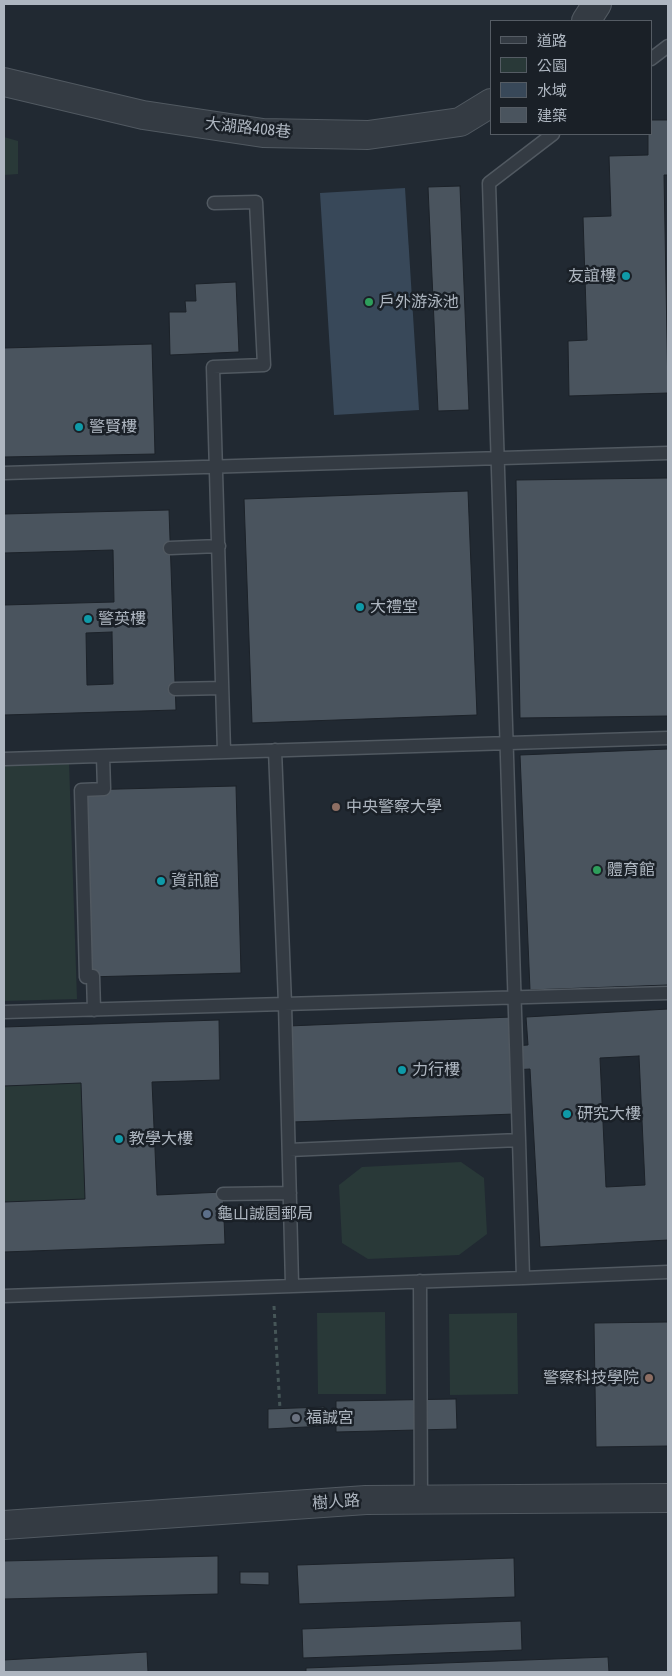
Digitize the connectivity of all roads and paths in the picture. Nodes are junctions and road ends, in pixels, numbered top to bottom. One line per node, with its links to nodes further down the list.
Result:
1 (597, 4): 2 (street)
2 (587, 20)
3 (668, 46): 4 (lane)
4 (652, 58)
5 (4, 82): 6 (street, 大湖路408巷)
6 (490, 104)
7 (553, 135): 10 (lane)
8 (214, 203): 11 (lane)
9 (668, 453): 10 (lane)
10 (498, 458): 11 (lane); 18 (lane)
11 (217, 466): 12 (lane); 13 (lane)
12 (4, 473)
13 (219, 546): 14 (lane); 15 (lane)
14 (170, 548)
15 (222, 688): 16 (lane); 20 (lane)
16 (175, 689)
17 (668, 738): 18 (lane)
18 (507, 743): 19 (lane); 24 (lane)
19 (275, 750): 20 (lane); 25 (lane)
20 (224, 752): 21 (lane)
21 (103, 756): 22 (lane); 26 (lane)
22 (4, 759)
23 (668, 993): 24 (lane)
24 (514, 998): 25 (lane); 28 (lane)
25 (285, 1004): 26 (lane); 29 (lane)
26 (94, 1010): 27 (lane)
27 (4, 1012)
28 (519, 1140): 29 (lane); 33 (lane)
29 (289, 1150): 30 (lane)
30 (290, 1193): 31 (lane); 35 (lane)
31 (224, 1194)
32 (668, 1272): 33 (lane)
33 (523, 1278): 34 (lane)
34 (420, 1281): 35 (lane); 40 (lane)
35 (292, 1284): 36 (lane)
36 (273, 1285): 37 (lane); 38 (path)
37 (4, 1296)
38 (280, 1409)
39 (668, 1498): 40 (street, 樹人路)
40 (420, 1500): 41 (street, 樹人路)
41 (4, 1525)

